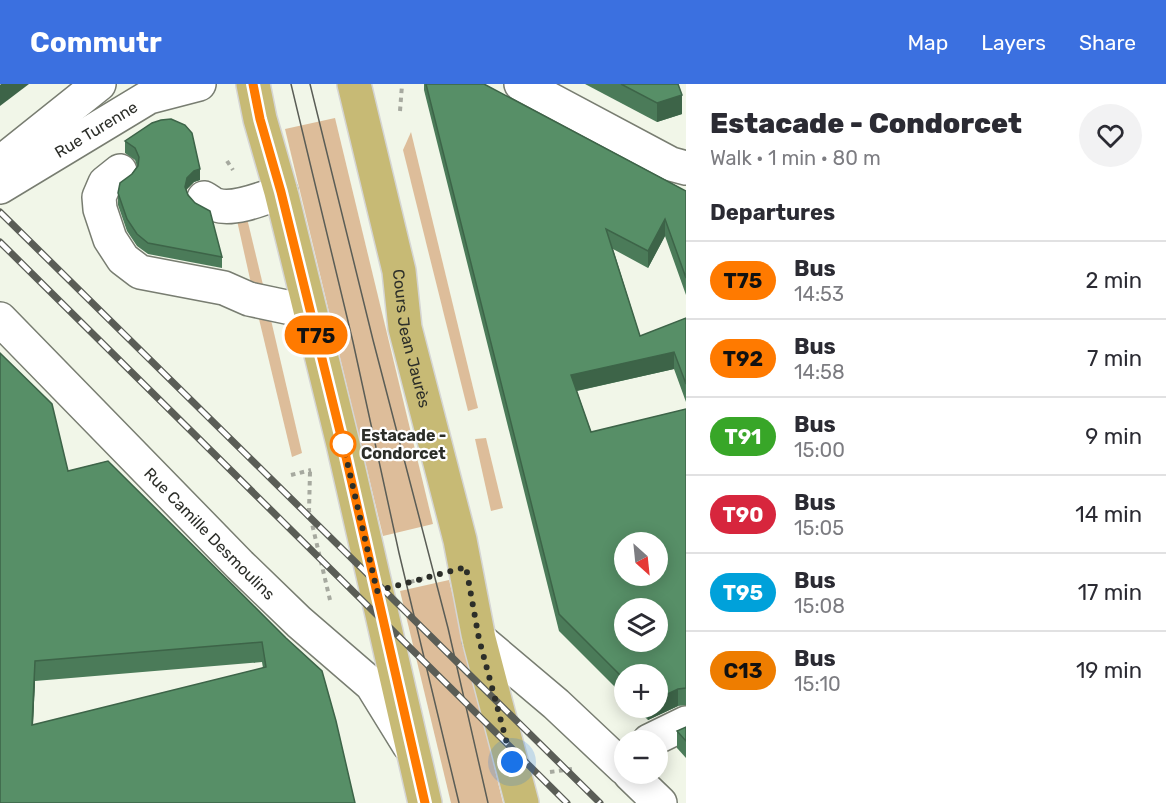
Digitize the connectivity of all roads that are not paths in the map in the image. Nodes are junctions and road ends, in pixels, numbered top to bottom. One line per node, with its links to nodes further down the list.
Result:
1 (99, 84): 6 (street, Rue Turenne)
2 (199, 84): 6 (street, Rue Turenne)
3 (253, 84): 9 (main road)
4 (354, 84): 13 (main road, Cours Jean Jaurès)
5 (520, 84): 7 (street)
6 (0, 168)
7 (686, 168)
8 (120, 171): 11 (street)
9 (281, 192): 10 (street); 11 (main road)
10 (204, 198)
11 (310, 312): 16 (main road)
12 (0, 319): 16 (street, Rue Camille Desmoulins)
13 (479, 639): 17 (street); 20 (main road, Cours Jean Jaurès)
14 (686, 723): 15 (street)
15 (668, 732)
16 (413, 751): 19 (main road)
17 (614, 755)
18 (642, 784): 21 (street)
19 (425, 803)
20 (522, 803)
21 (660, 803)

